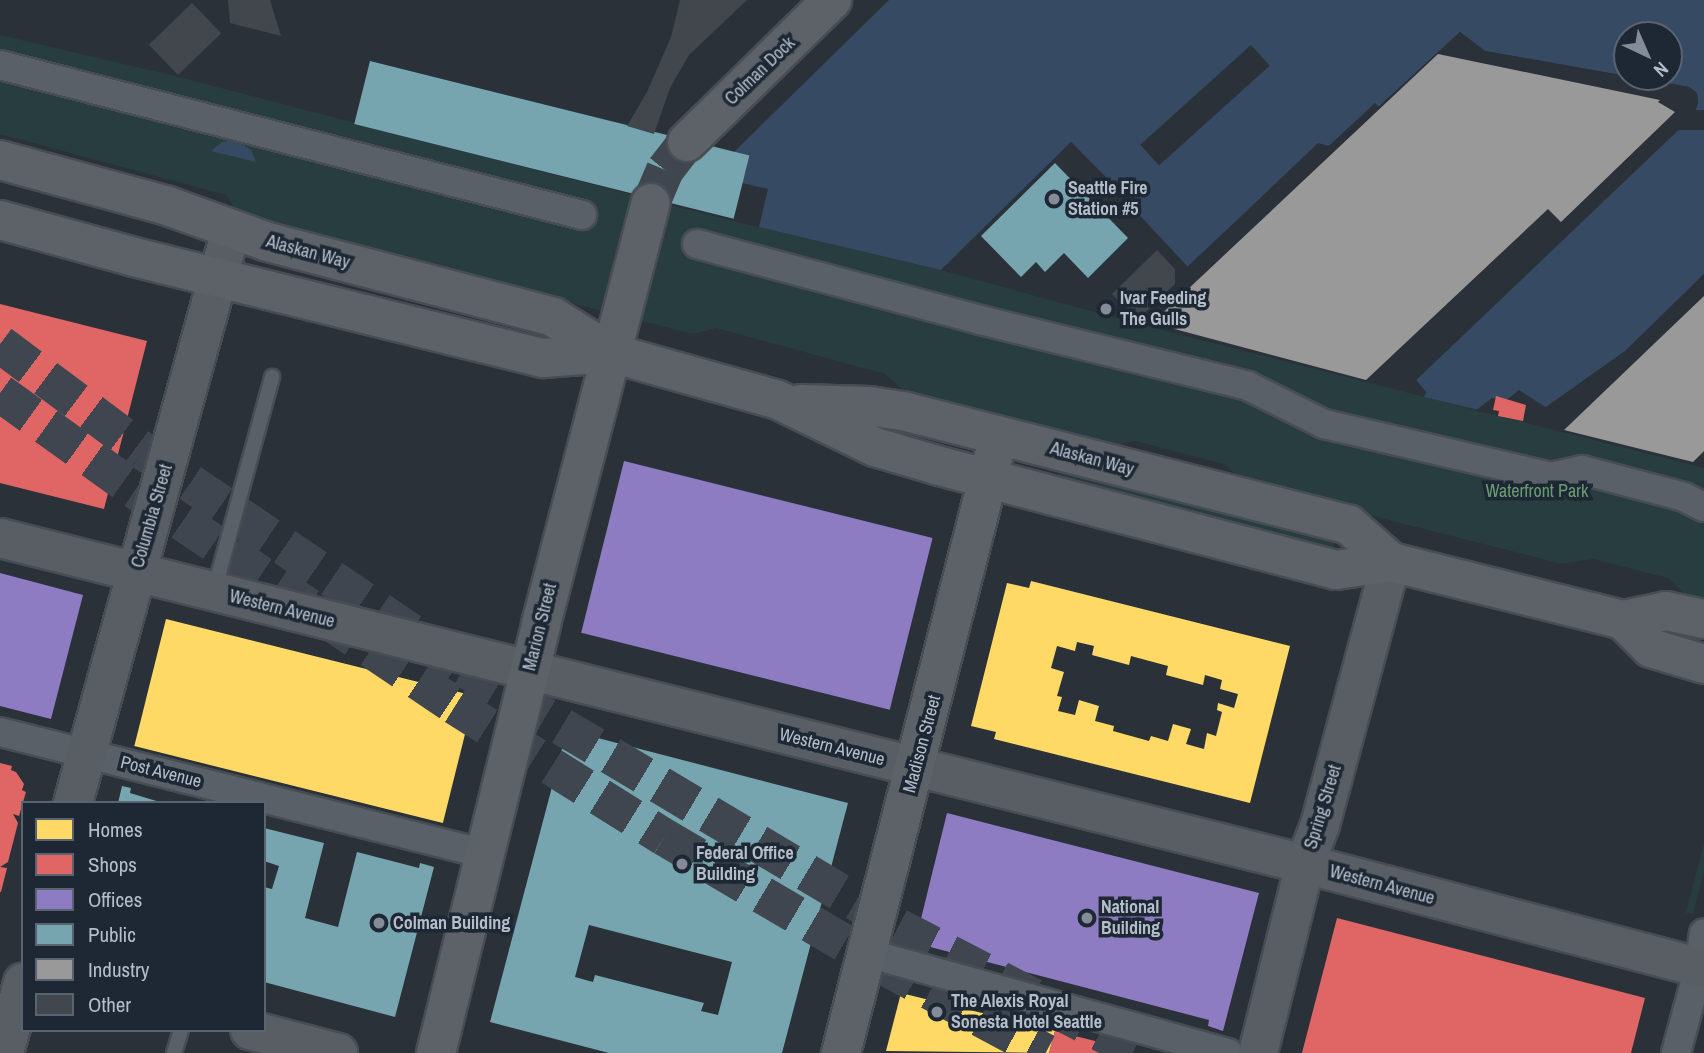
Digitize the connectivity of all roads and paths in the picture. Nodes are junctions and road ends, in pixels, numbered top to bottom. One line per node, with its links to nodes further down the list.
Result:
1 (832, 0): 3 (main road, Colman Dock)
2 (0, 65): 6 (street)
3 (688, 142)
4 (0, 160): 8 (main road, Alaskan Way)
5 (651, 203): 11 (main road, Marion Street)
6 (582, 215)
7 (0, 220): 10 (main road, Alaskan Way)
8 (231, 230): 10 (main road, Columbia Street); 11 (main road, Alaskan Way)
9 (697, 244): 16 (street)
10 (218, 278): 11 (main road, Alaskan Way); 19 (main road, Columbia Street)
11 (611, 353): 13 (main road, Alaskan Way); 24 (main road, Marion Street)
12 (272, 377): 20 (lane)
13 (778, 400): 14 (main road, Alaskan Way); 15 (main road, Alaskan Way)
14 (997, 434): 15 (main road, Madison Street); 18 (main road, Alaskan Way)
15 (990, 479): 18 (main road, Alaskan Way); 27 (main road, Madison Street)
16 (1704, 507)
17 (0, 538): 19 (main road, Western Avenue)
18 (1391, 562): 22 (main road, Alaskan Way); 30 (main road, Spring Street)
19 (136, 574): 20 (main road, Western Avenue); 26 (main road, Columbia Street)
20 (214, 592): 24 (main road, Western Avenue)
21 (1704, 619): 22 (main road, Alaskan Way)
22 (1623, 620): 23 (main road)
23 (1704, 664)
24 (530, 669): 27 (main road, Western Avenue); 29 (main road, Marion Street)
25 (0, 732): 26 (street, Post Avenue)
26 (86, 753): 28 (main road, Columbia Street); 29 (street, Post Avenue)
27 (915, 768): 30 (main road, Western Avenue); 31 (main road, Madison Street)
28 (74, 801)
29 (484, 854): 41 (main road, Marion Street)
30 (1305, 864): 32 (main road, Western Avenue); 44 (main road, Spring Street)
31 (867, 953): 42 (main road, Madison Street); 43 (street)
32 (1702, 956): 45 (street)
33 (0, 966): 34 (main road)
34 (21, 971)
35 (21, 990): 38 (main road)
36 (180, 1032): 39 (lane)
37 (258, 1032): 40 (main road)
38 (4, 1053)
39 (174, 1053)
40 (338, 1053)
41 (436, 1053)
42 (841, 1053)
43 (1228, 1053)
44 (1258, 1053)
45 (1676, 1053)

